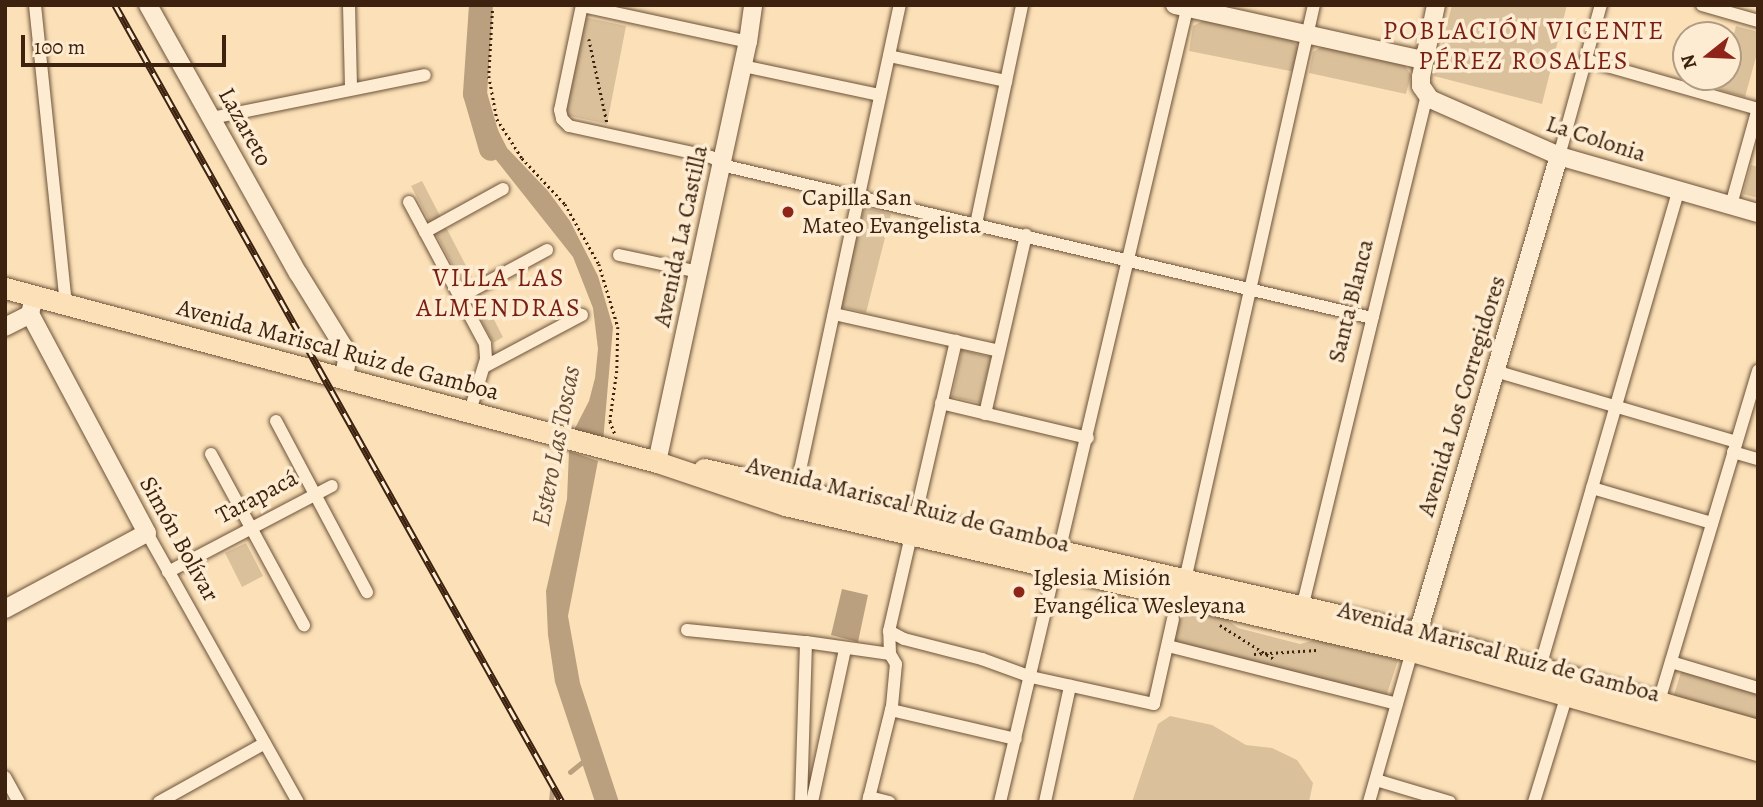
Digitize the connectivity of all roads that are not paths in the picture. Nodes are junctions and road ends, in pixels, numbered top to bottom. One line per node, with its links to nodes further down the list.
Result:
1 (35, 5): 45 (street)
2 (148, 5): 26 (street, Lazareto)
3 (349, 5): 22 (street)
4 (582, 5): 15 (street); 28 (street)
5 (900, 5): 16 (street)
6 (1022, 5): 21 (street)
7 (1314, 5): 14 (street)
8 (1436, 5): 17 (street, Santa Blanca)
9 (1601, 5): 18 (street, Avenida Los Corregidores)
10 (1702, 5): 13 (street)
11 (1184, 6): 14 (street); 40 (street)
12 (755, 11): 15 (street, Avenida La Castilla)
13 (1758, 22)
14 (1308, 33): 17 (street); 43 (street)
15 (748, 42): 19 (street, Avenida La Castilla)
16 (889, 56): 21 (street); 23 (street)
17 (1424, 60): 24 (street, Santa Blanca)
18 (1586, 60): 25 (street); 27 (street, Avenida Los Corregidores)
19 (743, 66): 23 (street); 28 (street, Avenida La Castilla)
20 (425, 75): 22 (street)
21 (1006, 81): 35 (street)
22 (351, 88): 26 (street)
23 (880, 95): 31 (street)
24 (1426, 95): 27 (street, La Colonia); 49 (street, Santa Blanca)
25 (1758, 109): 33 (street)
26 (212, 118): 56 (street, Lazareto)
27 (1559, 156): 30 (street, La Colonia); 54 (street, Avenida Los Corregidores)
28 (722, 162): 31 (street); 41 (street, Avenida La Castilla)
29 (503, 189): 36 (street)
30 (1679, 190): 33 (street, La Colonia); 58 (street)
31 (859, 197): 35 (street); 47 (street)
32 (410, 202): 36 (street)
33 (1731, 205): 34 (street, La Colonia)
34 (1758, 213)
35 (975, 224): 37 (street)
36 (425, 232): 44 (street)
37 (1026, 235): 40 (street); 52 (street)
38 (547, 250): 44 (street)
39 (619, 255): 41 (street)
40 (1130, 260): 43 (street); 62 (street)
41 (698, 272): 66 (street, Avenida La Castilla)
42 (5, 288): 46 (main road, Avenida Mariscal Ruiz de Gamboa)
43 (1253, 289): 49 (street); 77 (street)
44 (460, 297): 53 (street)
45 (66, 304): 46 (main road, Avenida Mariscal Ruiz de Gamboa); 56 (main road, Avenida Mariscal Ruiz de Gamboa)
46 (32, 305): 50 (street); 74 (street, Simón Bolívar)
47 (834, 314): 51 (street); 69 (street)
48 (582, 315): 53 (street)
49 (1372, 318): 79 (street, Santa Blanca)
50 (5, 327)
51 (956, 341): 52 (street); 57 (street)
52 (999, 351): 60 (street)
53 (484, 367): 59 (street)
54 (1495, 370): 58 (street); 86 (street, Avenida Los Corregidores)
55 (1758, 370): 63 (street)
56 (344, 377): 59 (main road, Avenida Mariscal Ruiz de Gamboa)
57 (942, 403): 60 (street); 72 (street)
58 (1616, 406): 63 (street); 68 (street)
59 (470, 411): 66 (main road, Avenida Mariscal Ruiz de Gamboa)
60 (985, 414): 62 (street)
61 (276, 421): 70 (street)
62 (1088, 438): 75 (street)
63 (1735, 447): 65 (street); 71 (street)
64 (211, 454): 73 (street)
65 (1758, 459)
66 (657, 462): 69 (main road, Avenida Mariscal Ruiz de Gamboa); 72 (main road, Avenida Mariscal Ruiz de Gamboa)
67 (332, 486): 70 (street, Tarapacá)
68 (1592, 488): 71 (street); 91 (street)
69 (796, 489): 72 (main road, Avenida Mariscal Ruiz de Gamboa)
70 (315, 495): 73 (street, Tarapacá); 78 (street)
71 (1712, 523): 90 (street)
72 (913, 526): 75 (main road, Avenida Mariscal Ruiz de Gamboa); 84 (street)
73 (251, 528): 76 (street, Tarapacá); 82 (street)
74 (147, 533): 76 (street, Simón Bolívar); 80 (street)
75 (1059, 561): 77 (main road, Avenida Mariscal Ruiz de Gamboa); 86 (main road, Avenida Mariscal Ruiz de Gamboa); 92 (street)
76 (168, 572): 101 (street, Simón Bolívar)
77 (1185, 580): 79 (main road, Avenida Mariscal Ruiz de Gamboa)
78 (367, 592)
79 (1302, 608): 86 (main road, Avenida Mariscal Ruiz de Gamboa)
80 (5, 610)
81 (1173, 619): 87 (street)
82 (304, 625)
83 (687, 630): 85 (street)
84 (889, 631): 89 (street); 92 (street)
85 (806, 642): 88 (street); 109 (street)
86 (1415, 642): 91 (main road, Avenida Mariscal Ruiz de Gamboa); 95 (main road, Avenida Mariscal Ruiz de Gamboa); 97 (street, Avenida Los Corregidores)
87 (1168, 646): 93 (street); 97 (street)
88 (845, 649): 89 (street); 110 (street)
89 (890, 654): 98 (street)
90 (1671, 662): 94 (street, Avenida Mariscal Ruiz de Gamboa); 96 (street)
91 (1540, 667): 96 (main road, Avenida Mariscal Ruiz de Gamboa)
92 (1031, 677): 93 (street); 100 (street)
93 (1070, 686): 113 (street)
94 (1758, 688)
95 (1567, 695): 102 (main road, Avenida Mariscal Ruiz de Gamboa); 116 (street)
96 (1659, 701): 99 (main road, Avenida Mariscal Ruiz de Gamboa)
97 (1397, 704): 104 (street, Avenida Los Corregidores)
98 (891, 710): 100 (street); 105 (street)
99 (1758, 730)
100 (1016, 739): 112 (street)
101 (265, 743): 107 (street); 108 (street, Simón Bolívar)
102 (1758, 750)
103 (5, 778): 106 (street)
104 (1376, 780): 114 (street, Avenida Los Corregidores); 115 (street)
105 (869, 799): 111 (street)
106 (19, 802)
107 (159, 802)
108 (298, 802)
109 (801, 802)
110 (812, 802)
111 (889, 802)
112 (1000, 802)
113 (1045, 802)
114 (1369, 802)
115 (1450, 802)
116 (1534, 802)

